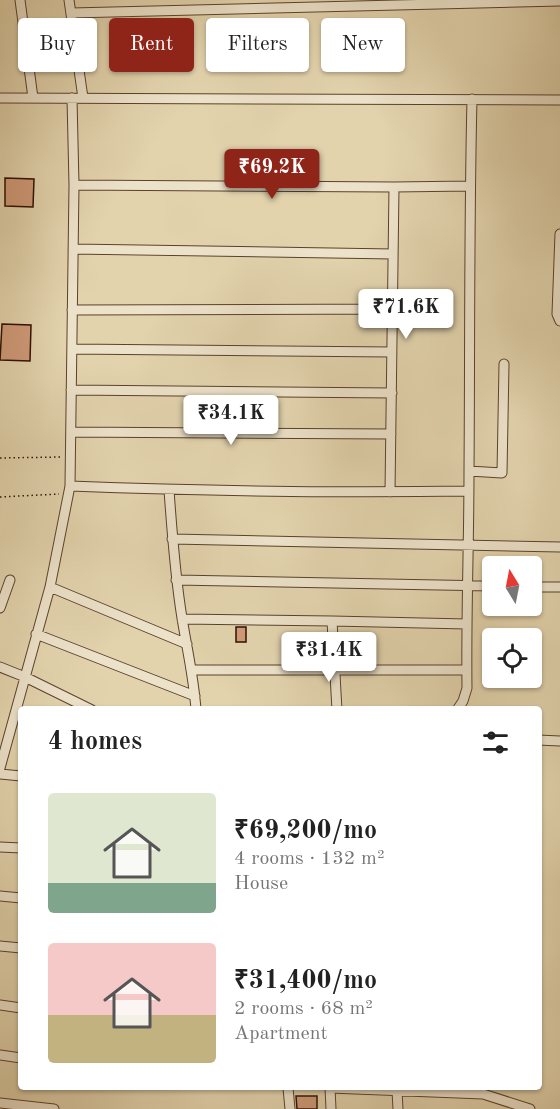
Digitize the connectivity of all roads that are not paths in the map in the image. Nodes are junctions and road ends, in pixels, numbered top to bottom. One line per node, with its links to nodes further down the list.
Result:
1 (20, 0): 9 (street)
2 (69, 0): 7 (street)
3 (547, 0): 4 (street); 5 (street)
4 (560, 0)
5 (474, 1): 6 (street)
6 (409, 2): 7 (street)
7 (71, 13): 11 (street)
8 (0, 98): 9 (street)
9 (33, 98): 10 (street)
10 (72, 98): 11 (street); 14 (street)
11 (83, 98): 12 (street)
12 (472, 99): 13 (street); 15 (street)
13 (560, 100)
14 (74, 185): 16 (street); 18 (street)
15 (470, 186): 16 (street); 30 (street)
16 (394, 187): 19 (street)
17 (560, 234): 22 (street)
18 (73, 249): 19 (street); 21 (street)
19 (393, 254): 20 (street)
20 (393, 309): 21 (street); 24 (street)
21 (72, 310): 23 (street)
22 (560, 321)
23 (72, 349): 24 (street); 26 (street)
24 (392, 352): 27 (street)
25 (504, 364): 30 (street)
26 (71, 390): 27 (street); 28 (street)
27 (392, 393): 29 (street)
28 (71, 432): 29 (street); 32 (street)
29 (391, 434): 34 (street)
30 (469, 471): 33 (street)
31 (169, 489): 32 (street); 34 (street); 35 (street)
32 (69, 490): 42 (street)
33 (469, 491): 34 (street); 36 (street)
34 (390, 492)
35 (172, 539): 36 (street); 39 (street)
36 (468, 544): 37 (street); 40 (street)
37 (560, 547)
38 (10, 580): 45 (street)
39 (176, 580): 40 (street); 46 (street)
40 (467, 586): 41 (street); 48 (street)
41 (482, 586)
42 (50, 587): 49 (street); 50 (street)
43 (542, 587): 44 (street)
44 (560, 587)
45 (0, 608)
46 (182, 620): 47 (street); 50 (street)
47 (332, 621): 48 (street); 53 (street)
48 (467, 624): 54 (street)
49 (36, 634): 55 (street); 56 (street)
50 (187, 644): 52 (street)
51 (0, 668): 55 (street)
52 (191, 670): 53 (street); 56 (street)
53 (335, 670): 54 (street); 60 (street)
54 (467, 670): 61 (street)
55 (25, 677): 57 (street); 58 (street)
56 (195, 696): 59 (street)
57 (20, 706)
58 (84, 706)
59 (196, 706)
60 (337, 706)
61 (460, 706)
62 (17, 724): 65 (street)
63 (542, 740): 64 (street)
64 (560, 741)
65 (0, 768)
66 (0, 774): 67 (street)
67 (18, 776)
68 (0, 847): 69 (street)
69 (18, 848)
70 (0, 896): 71 (street)
71 (18, 898)
72 (0, 946): 73 (street)
73 (18, 948)
74 (0, 1005): 75 (street)
75 (18, 1008)
76 (0, 1055): 77 (street)
77 (18, 1058)
78 (288, 1090): 84 (street)
79 (330, 1090): 85 (street)
80 (375, 1090): 81 (street)
81 (397, 1091): 86 (street); 87 (street)
82 (0, 1103): 83 (street)
83 (54, 1109)
84 (290, 1109)
85 (331, 1109)
86 (398, 1109)
87 (530, 1109)

